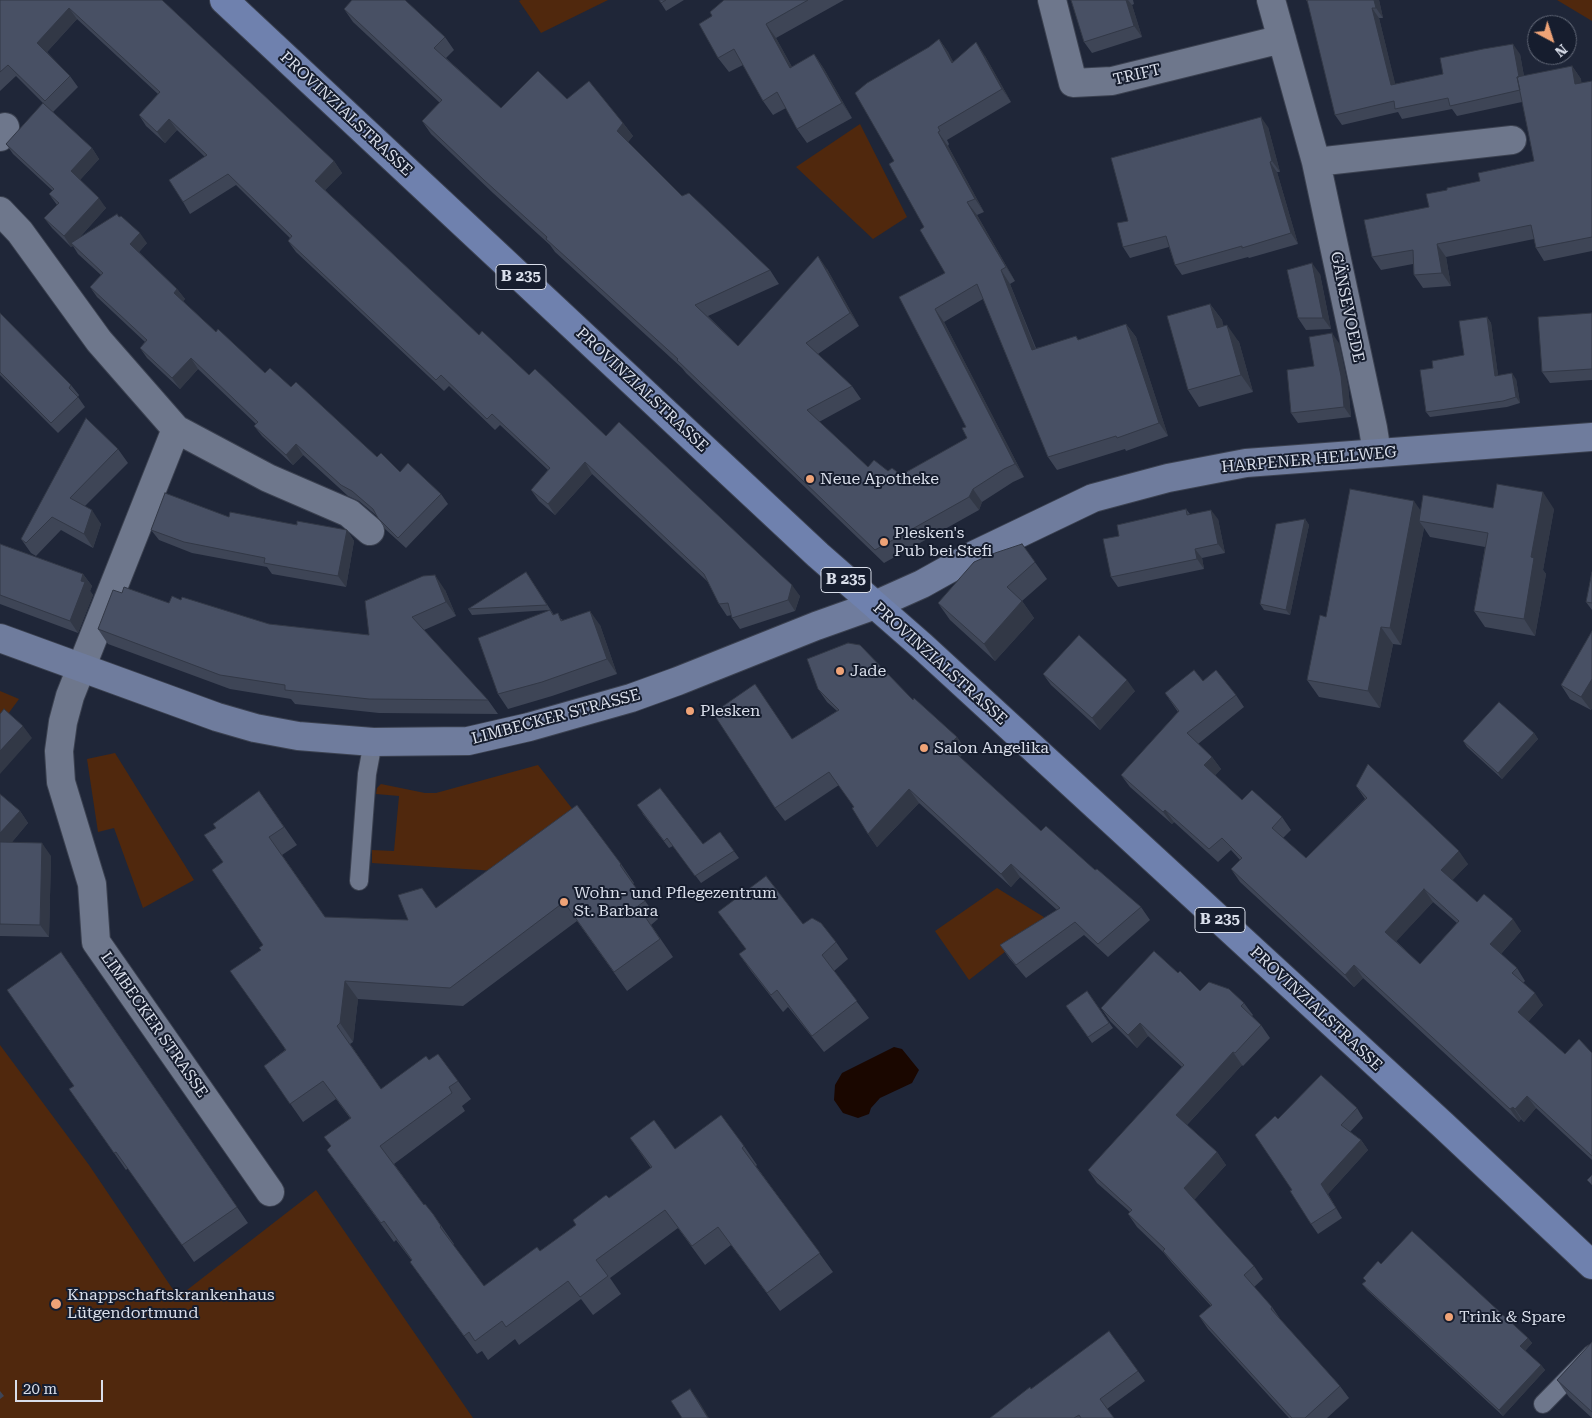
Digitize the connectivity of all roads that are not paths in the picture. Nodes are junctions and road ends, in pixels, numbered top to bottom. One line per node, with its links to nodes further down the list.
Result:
1 (224, 0): 12 (main road, PROVINZIALSTRASSE / B 235)
2 (1052, 0): 4 (street, TRIFT)
3 (1271, 0): 4 (street, GÄNSEVOEDE)
4 (1282, 39): 6 (street, GÄNSEVOEDE)
5 (1512, 140): 6 (street)
6 (1316, 162): 10 (street, GÄNSEVOEDE)
7 (0, 211): 8 (street)
8 (176, 429): 11 (street); 14 (street)
9 (1592, 437): 10 (street, HARPENER HELLWEG)
10 (1377, 453): 12 (street, HARPENER HELLWEG)
11 (370, 531)
12 (875, 605): 15 (street, LIMBECKER STRASSE); 18 (main road, PROVINZIALSTRASSE / B 235)
13 (0, 638): 14 (street, LIMBECKER STRASSE)
14 (81, 668): 15 (street, LIMBECKER STRASSE); 17 (street, LIMBECKER STRASSE)
15 (373, 742): 16 (lane)
16 (359, 881)
17 (270, 1192)
18 (1592, 1265)
19 (1592, 1354): 20 (lane)
20 (1543, 1404)

